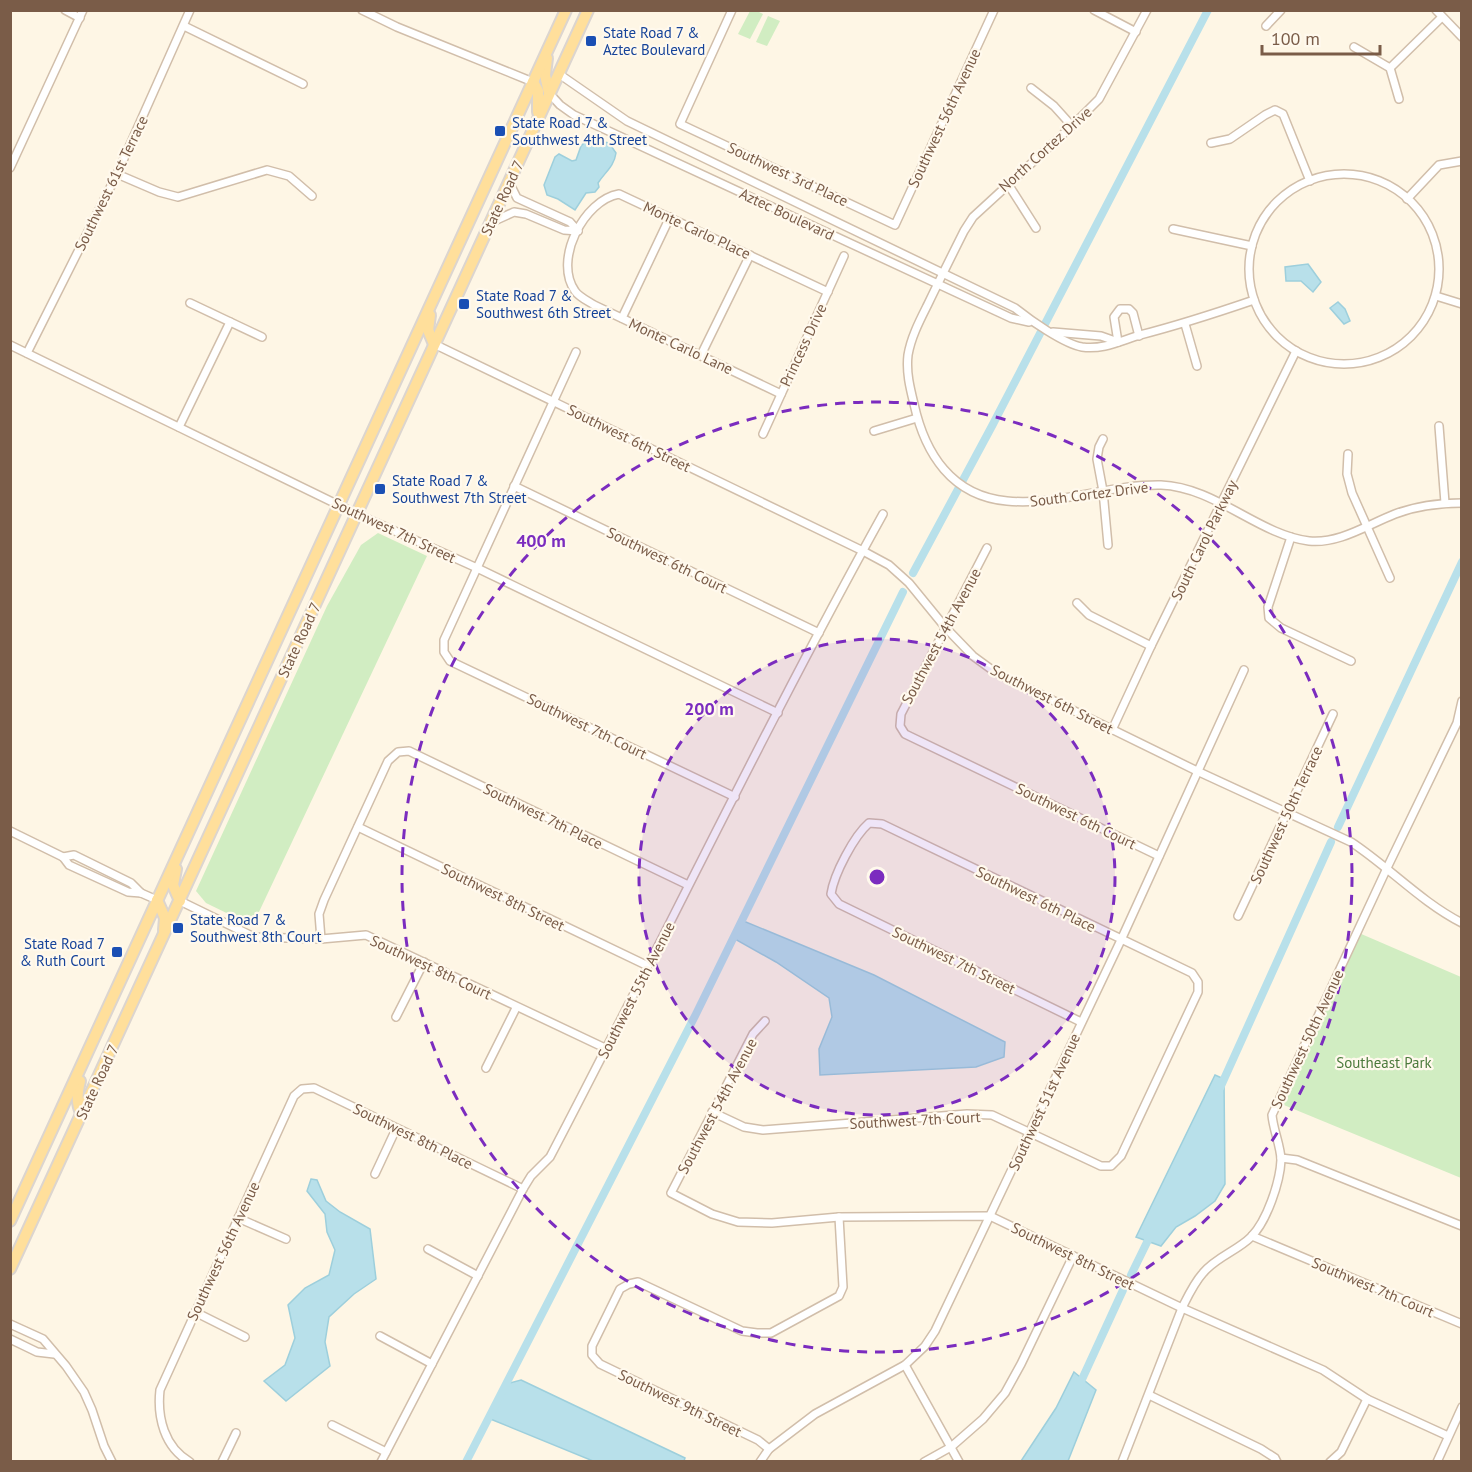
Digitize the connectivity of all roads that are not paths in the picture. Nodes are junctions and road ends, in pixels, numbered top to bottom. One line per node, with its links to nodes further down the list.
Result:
1 (65, 10): 12 (street)
2 (190, 10): 14 (street, Southwest 61st Terrace)
3 (362, 10): 22 (street)
4 (566, 10): 18 (main road, State Road 7)
5 (588, 10): 21 (main road, State Road 7)
6 (732, 10): 40 (street, Southwest 3rd Place)
7 (994, 10): 40 (street, Southwest 56th Avenue)
8 (1094, 10): 16 (street)
9 (1147, 10): 16 (street, North Cortez Drive)
10 (1281, 10): 15 (street)
11 (1436, 10): 13 (street)
12 (81, 14): 31 (street)
13 (1442, 17): 17 (street); 20 (street)
14 (184, 26): 23 (street); 32 (street, Southwest 61st Terrace)
15 (1266, 26)
16 (1136, 32): 28 (street, North Cortez Drive)
17 (1461, 37)
18 (549, 46): 22 (main road, State Road 7); 25 (main road)
19 (1354, 47): 20 (street)
20 (1390, 68): 26 (street)
21 (559, 74): 25 (main road, State Road 7); 44 (street, Aztec Boulevard)
22 (533, 82): 27 (main road); 56 (main road, State Road 7)
23 (303, 84)
24 (1031, 88): 28 (street)
25 (549, 93): 27 (main road, State Road 7); 48 (street, Aztec Boulevard)
26 (1399, 99)
27 (537, 121): 34 (main road, State Road 7)
28 (1072, 126): 35 (street, North Cortez Drive)
29 (1211, 143): 33 (street)
30 (1461, 161): 37 (street)
31 (10, 168)
32 (117, 174): 36 (street); 69 (street, Southwest 61st Terrace)
33 (1310, 181): 37 (street); 45 (street)
34 (509, 182): 39 (main road, State Road 7); 43 (street)
35 (1008, 184): 41 (street); 49 (street, North Cortez Drive)
36 (312, 196)
37 (1407, 199): 52 (street)
38 (670, 217): 43 (street, Monte Carlo Place); 46 (street, Monte Carlo Place); 57 (street)
39 (490, 224): 43 (street); 65 (main road, State Road 7)
40 (895, 225)
41 (1036, 228)
42 (1173, 229): 45 (street)
43 (578, 231): 57 (street, Monte Carlo Lane)
44 (885, 246): 48 (street); 49 (street, Aztec Boulevard)
45 (1252, 246): 53 (street)
46 (750, 255): 51 (street, Monte Carlo Place); 70 (street)
47 (844, 256): 51 (street, Princess Drive)
48 (881, 257): 50 (street, Aztec Boulevard)
49 (943, 273): 50 (street, North Cortez Drive); 59 (street, Aztec Boulevard)
50 (938, 284): 59 (street, Aztec Boulevard); 74 (street, South Cortez Drive)
51 (828, 292): 72 (street, Princess Drive)
52 (1436, 296): 55 (street); 67 (street)
53 (1254, 300): 60 (street, Aztec Boulevard); 67 (street)
54 (190, 303): 58 (street)
55 (1461, 304)
56 (431, 306): 65 (main road); 86 (main road, State Road 7)
57 (622, 318): 70 (street, Monte Carlo Lane)
58 (230, 322): 63 (street); 76 (street)
59 (1032, 322): 61 (street, Aztec Boulevard)
60 (1185, 324): 62 (street, Aztec Boulevard); 71 (street)
61 (1052, 332): 64 (street, Aztec Boulevard); 64 (street, Aztec Boulevard)
62 (1139, 336): 64 (street, Aztec Boulevard); 64 (street)
63 (262, 338)
64 (1118, 342)
65 (434, 344): 73 (street, Southwest 6th Street); 87 (main road, State Road 7)
66 (10, 345): 69 (street, Southwest 7th Street)
67 (1296, 351): 85 (street, South Carol Parkway)
68 (576, 352): 73 (street)
69 (27, 353): 76 (street, Southwest 7th Street)
70 (700, 356): 72 (street, Monte Carlo Lane)
71 (1197, 366)
72 (781, 394): 78 (street, Princess Drive)
73 (553, 401): 81 (street); 93 (street, Southwest 6th Street)
74 (917, 418): 77 (street); 82 (street, South Cortez Drive)
75 (1439, 426): 84 (street)
76 (179, 427): 86 (street, Southwest 7th Street)
77 (874, 431)
78 (763, 434)
79 (1103, 439): 82 (street)
80 (1348, 454): 89 (street)
81 (514, 486): 94 (street); 98 (street, Southwest 6th Court)
82 (1103, 491): 85 (street, South Cortez Drive); 91 (street)
83 (1461, 502): 84 (street, South Cortez Drive)
84 (1445, 503): 89 (street, South Cortez Drive)
85 (1222, 504): 90 (street, South Cortez Drive); 99 (street, South Carol Parkway)
86 (339, 505): 87 (street, Southwest 7th Street); 114 (main road, State Road 7)
87 (357, 514): 94 (street, Southwest 7th Street); 119 (main road, State Road 7)
88 (883, 514): 93 (street, Southwest 55th Avenue)
89 (1367, 526): 90 (street, South Cortez Drive); 95 (street)
90 (1291, 537): 100 (street)
91 (1108, 545)
92 (987, 548): 97 (street, Southwest 54th Avenue)
93 (863, 551): 97 (street, Southwest 6th Street); 98 (street, Southwest 55th Avenue)
94 (477, 568): 103 (street, Southwest 7th Street); 109 (street, Southwest 7th Court)
95 (1390, 578)
96 (1077, 603): 99 (street)
97 (945, 627): 106 (street, Southwest 54th Avenue); 107 (street, Southwest 6th Street)
98 (819, 633): 103 (street, Southwest 55th Avenue)
99 (1151, 646): 107 (street, South Carol Parkway)
100 (1352, 661)
101 (1244, 670): 108 (street, Southwest 51st Avenue)
102 (1461, 701): 105 (street, Southwest 50th Avenue)
103 (778, 712): 109 (street, Southwest 55th Avenue)
104 (1333, 714): 110 (street, Southwest 50th Terrace)
105 (1459, 724): 115 (street, Southwest 50th Avenue)
106 (900, 726): 113 (street, Southwest 6th Court)
107 (1112, 730): 108 (street, Southwest 6th Street)
108 (1197, 771): 110 (street, Southwest 6th Street); 113 (street, Southwest 51st Avenue)
109 (735, 796): 116 (street, Southwest 55th Avenue)
110 (1287, 813): 115 (street, Southwest 6th Street); 120 (street, Southwest 50th Terrace)
111 (358, 827): 116 (street, Southwest 7th Place); 123 (street); 126 (street, Southwest 8th Street)
112 (10, 831): 118 (street)
113 (1159, 856): 124 (street, Southwest 51st Avenue)
114 (177, 857): 118 (main road, State Road 7); 119 (main road)
115 (1387, 868): 121 (street, Southwest 6th Street); 139 (street, Southwest 50th Avenue)
116 (687, 885): 126 (street, Southwest 55th Avenue)
117 (831, 894): 124 (street, Southwest 6th Place); 130 (street, Southwest 7th Street)
118 (158, 900): 122 (main road); 132 (main road, State Road 7)
119 (180, 900): 122 (main road, State Road 7); 123 (street, Southwest 8th Court)
120 (1238, 916)
121 (1461, 923)
122 (164, 933): 136 (main road, State Road 7)
123 (321, 939): 125 (street, Southwest 8th Court)
124 (1121, 940): 130 (street, Southwest 51st Avenue); 140 (street, Southwest 6th Place)
125 (424, 962): 127 (street, Southwest 8th Court); 128 (street)
126 (648, 966): 131 (street, Southwest 55th Avenue)
127 (516, 1008): 131 (street, Southwest 8th Court); 133 (street)
128 (396, 1017)
129 (765, 1022): 135 (street, Southwest 54th Avenue)
130 (1081, 1022): 138 (street, Southwest 51st Avenue)
131 (607, 1049): 142 (street, Southwest 55th Avenue)
132 (86, 1057): 136 (main road); 147 (main road, State Road 7)
133 (486, 1068)
134 (302, 1089): 137 (street, Southwest 8th Place); 146 (street, Southwest 56th Avenue)
135 (712, 1112): 138 (street, Southwest 7th Court); 143 (street, Southwest 54th Avenue)
136 (82, 1115): 153 (main road, State Road 7)
137 (396, 1129): 141 (street); 142 (street, Southwest 8th Place)
138 (1030, 1133): 140 (street, Southwest 7th Court); 144 (street, Southwest 51st Avenue)
139 (1281, 1158): 148 (street); 149 (street, Southwest 50th Avenue)
140 (1111, 1166)
141 (375, 1174)
142 (523, 1189): 154 (street, Southwest 55th Avenue)
143 (671, 1193): 145 (street, Southwest 8th Street)
144 (990, 1216): 145 (street, Southwest 8th Street); 152 (street, Southwest 8th Street); 164 (street, Southwest 51st Avenue)
145 (839, 1217): 172 (street, Southwest 9th Street)
146 (238, 1218): 150 (street); 156 (street, Southwest 56th Avenue)
147 (10, 1221)
148 (1461, 1226)
149 (1252, 1236): 155 (street, Southwest 50th Avenue); 158 (street, Southwest 7th Court)
150 (286, 1239)
151 (428, 1249): 154 (street)
152 (1073, 1256): 155 (street, Southwest 8th Street); 171 (street)
153 (10, 1269)
154 (478, 1276): 163 (street, Southwest 55th Avenue)
155 (1182, 1308): 165 (street, Southwest 50th Avenue); 166 (street, Southwest 8th Street)
156 (195, 1312): 160 (street); 175 (street, Southwest 56th Avenue)
157 (10, 1324): 162 (street)
158 (1461, 1324)
159 (380, 1336): 163 (street)
160 (245, 1337)
161 (10, 1339): 162 (street)
162 (54, 1354): 174 (street)
163 (432, 1364): 173 (street, Southwest 55th Avenue)
164 (905, 1365): 171 (street); 172 (street, Southwest 51st Avenue)
165 (1149, 1395): 181 (street, Southwest 50th Avenue); 182 (street)
166 (1367, 1398): 170 (street, Southwest 8th Street); 183 (street)
167 (1461, 1407): 170 (street)
168 (332, 1425): 173 (street)
169 (236, 1433): 176 (street)
170 (1448, 1436): 184 (street)
171 (951, 1447): 179 (street); 180 (street)
172 (769, 1449): 178 (street, Southwest 51st Avenue)
173 (386, 1452): 177 (street, Southwest 55th Avenue)
174 (112, 1461)
175 (189, 1461)
176 (222, 1461)
177 (381, 1461)
178 (759, 1461)
179 (924, 1461)
180 (959, 1461)
181 (1122, 1461)
182 (1277, 1461)
183 (1330, 1461)
184 (1437, 1461)

